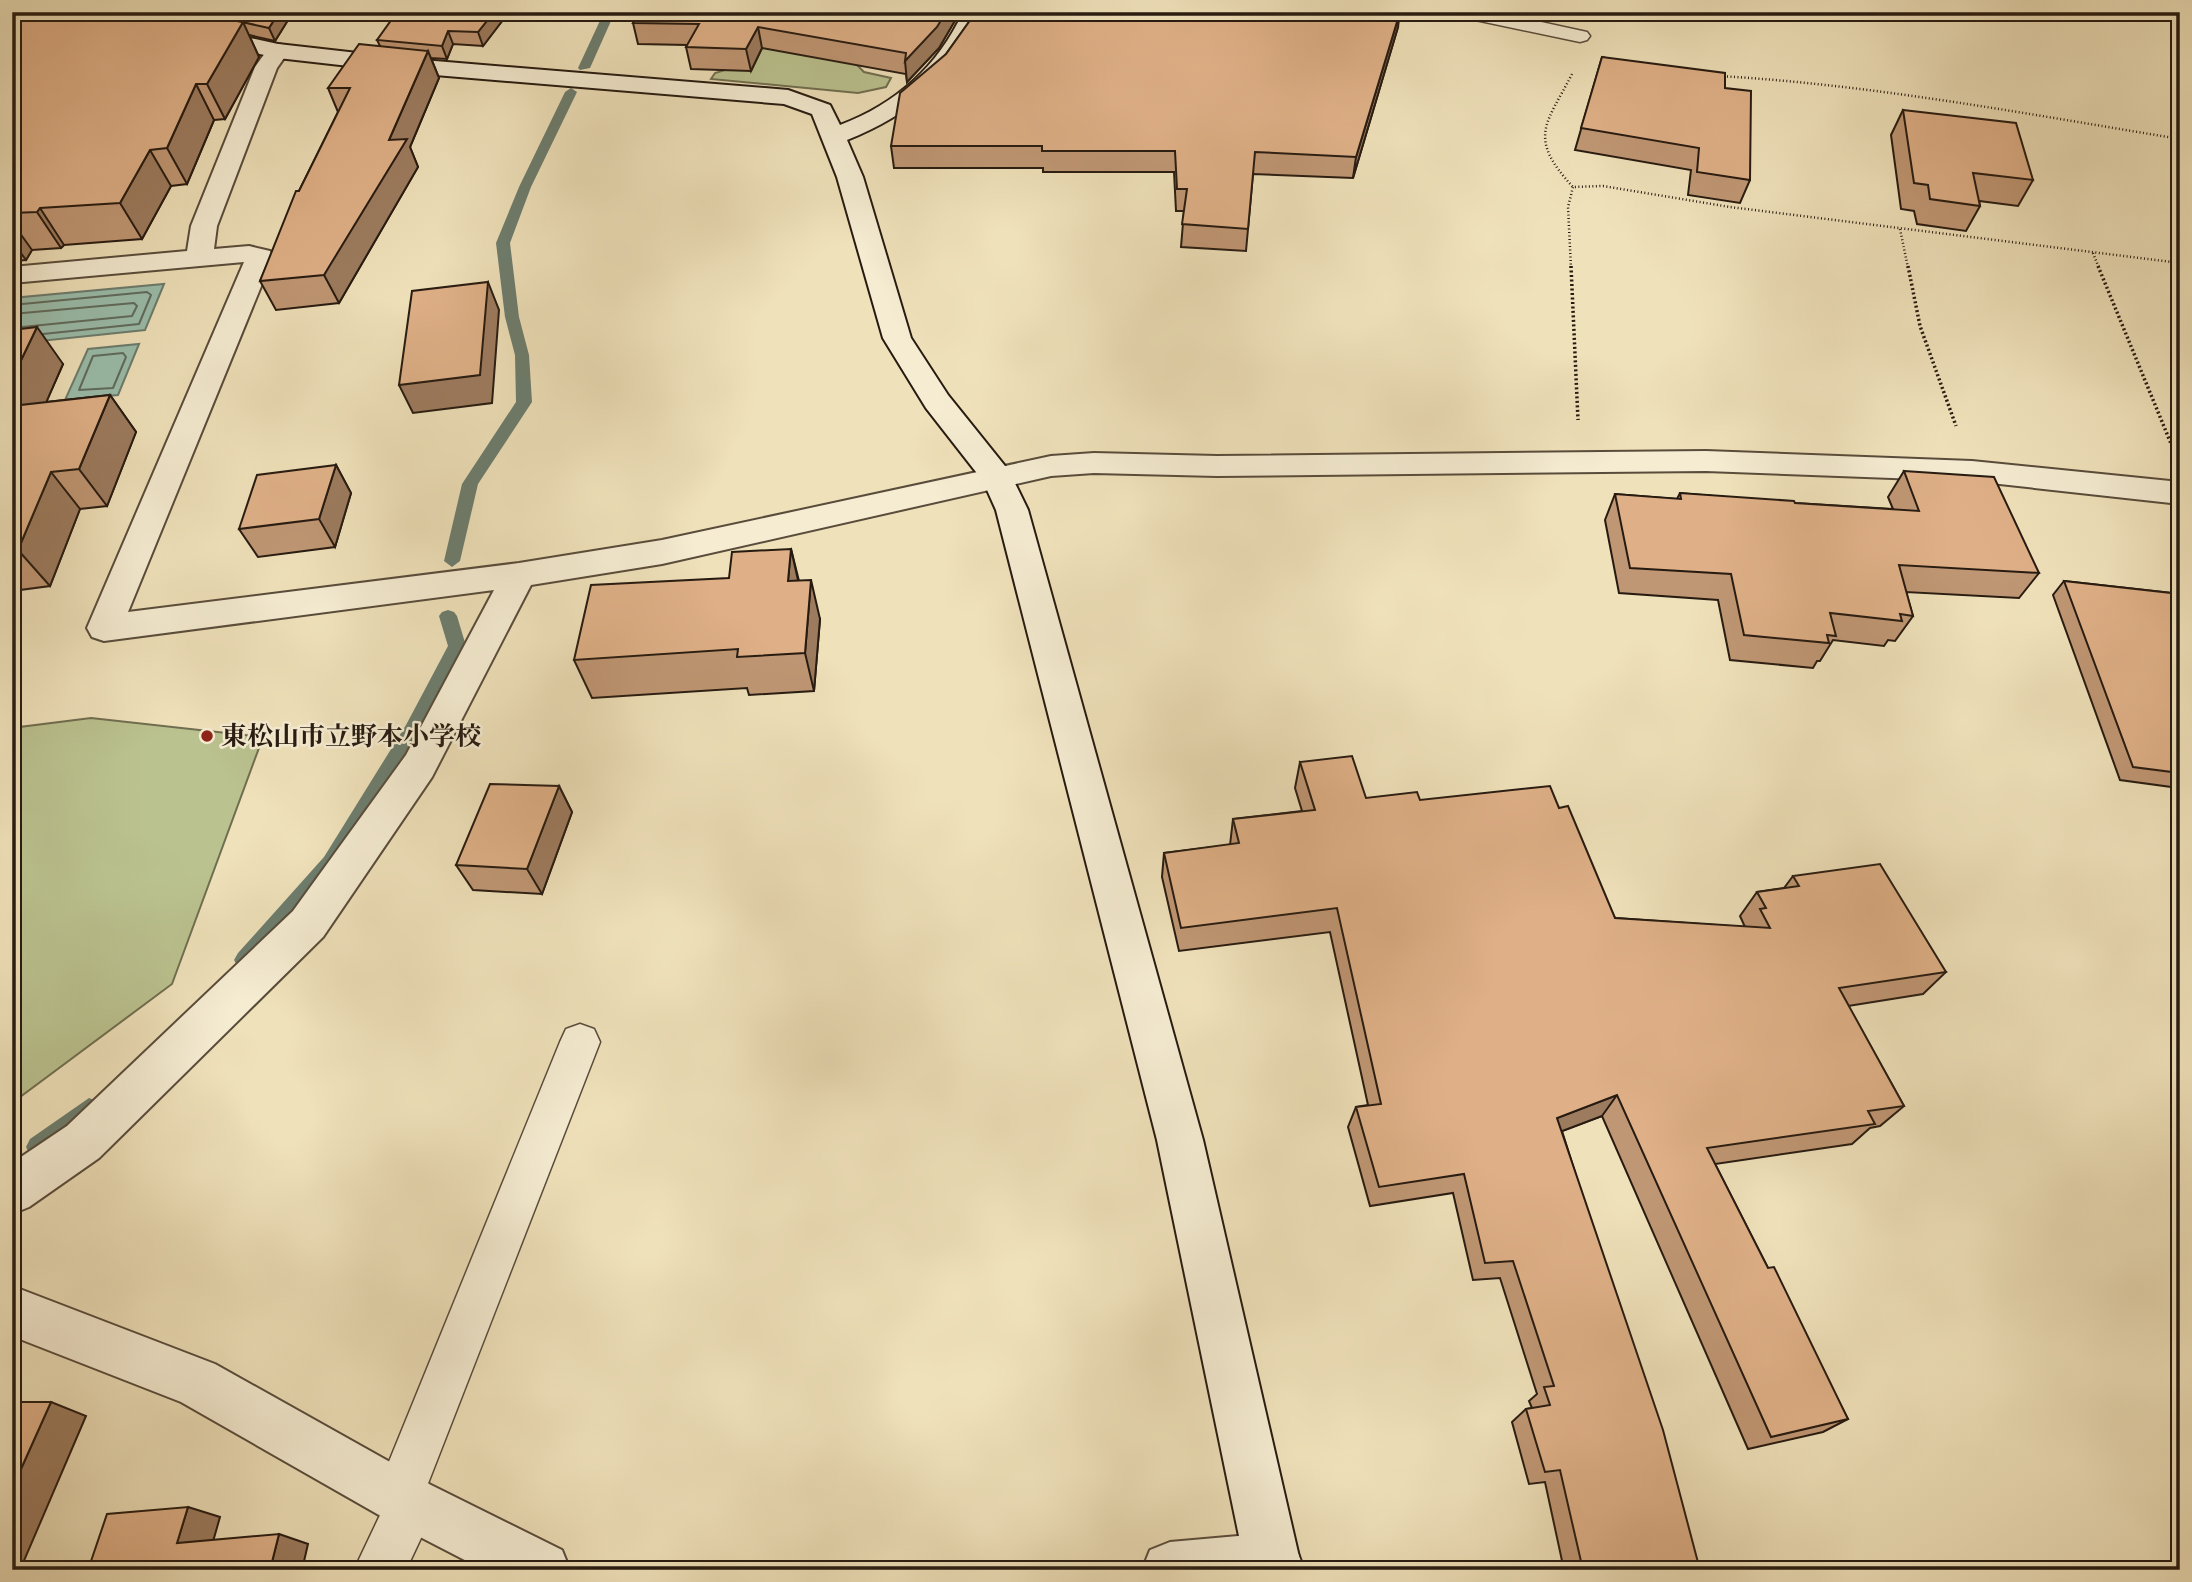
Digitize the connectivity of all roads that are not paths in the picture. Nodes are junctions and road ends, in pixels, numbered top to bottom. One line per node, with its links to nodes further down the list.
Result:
1 (974, 12): 6 (street)
2 (1466, 12): 4 (lane)
3 (178, 30): 5 (street)
4 (1580, 36)
5 (278, 51): 6 (street); 7 (street)
6 (834, 136): 9 (street)
7 (199, 259): 8 (street); 11 (street)
8 (12, 275)
9 (998, 478): 10 (street); 11 (street); 16 (street)
10 (2180, 493)
11 (519, 575): 13 (street)
12 (580, 1042): 15 (lane)
13 (12, 1191)
14 (12, 1311): 15 (street)
15 (406, 1500): 17 (lane); 18 (street)
16 (1273, 1565): 19 (street)
17 (379, 1570)
18 (542, 1570)
19 (1170, 1570)

